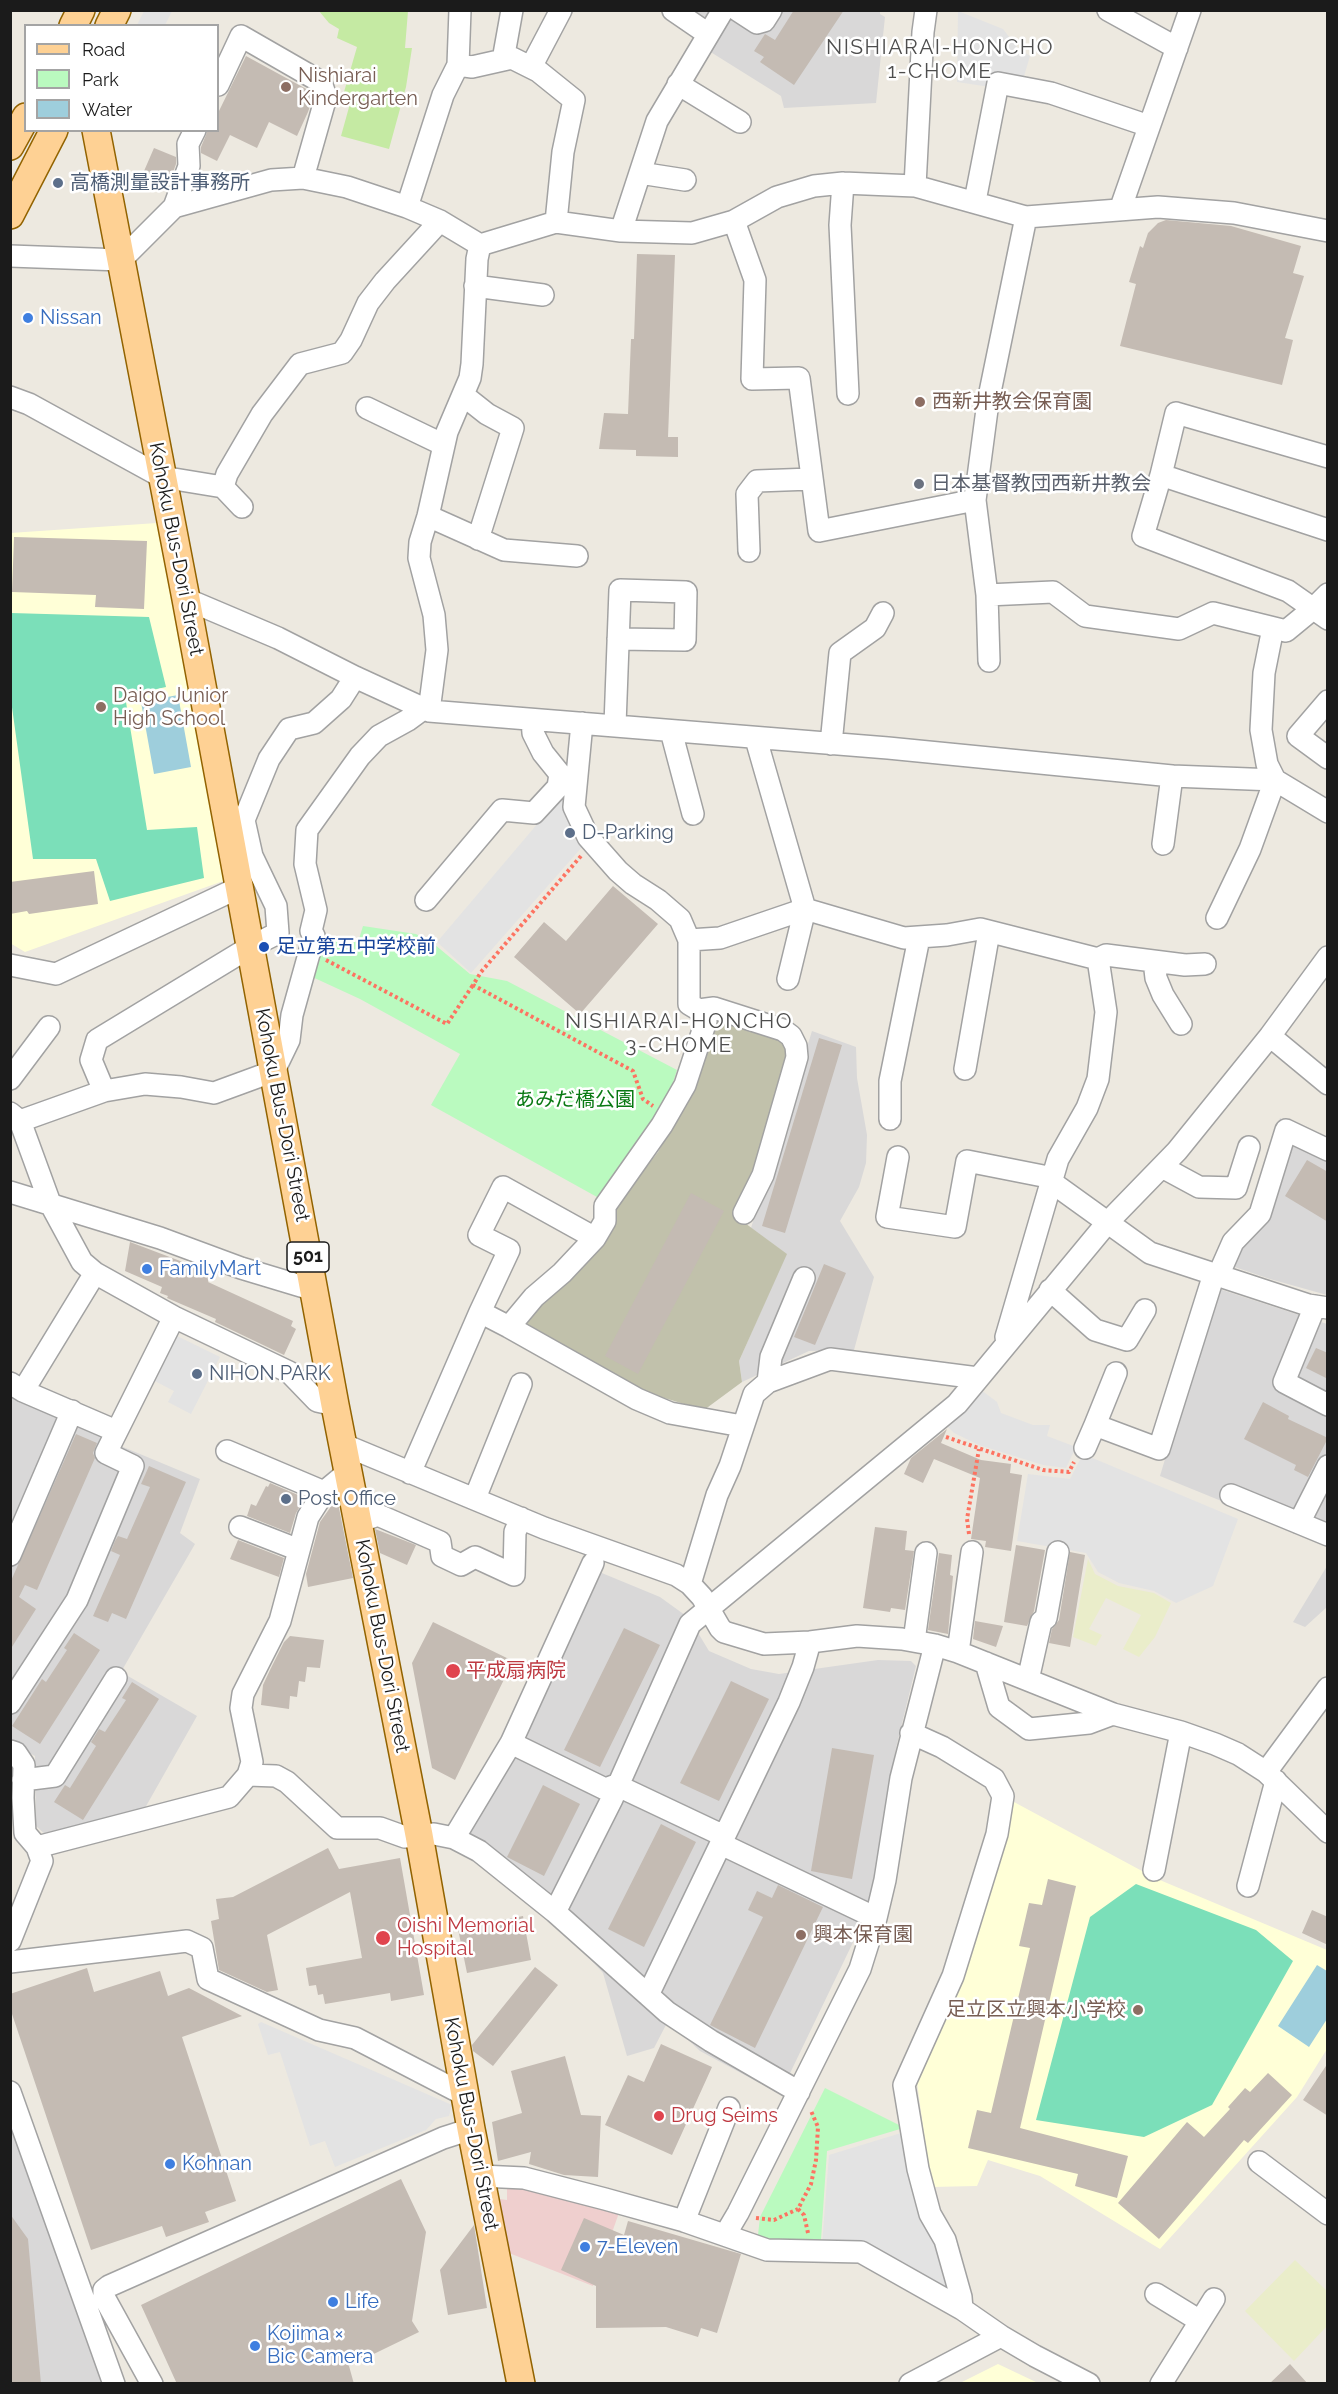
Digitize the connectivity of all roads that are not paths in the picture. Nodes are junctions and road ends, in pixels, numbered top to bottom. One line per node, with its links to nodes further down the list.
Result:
1 (81, 10): 13 (main road)
2 (117, 10): 14 (main road)
3 (460, 10): 18 (street)
4 (512, 10): 17 (street)
5 (561, 10): 19 (street)
6 (673, 10): 15 (street)
7 (723, 10): 15 (street)
8 (737, 10): 9 (street)
9 (771, 10)
10 (927, 10): 33 (street)
11 (1108, 10): 16 (street)
12 (1190, 10): 16 (street)
13 (74, 24)
14 (110, 24)
15 (708, 34): 21 (street)
16 (1177, 48): 24 (street)
17 (503, 60): 18 (street); 19 (street)
18 (458, 65): 36 (street)
19 (531, 67): 42 (street)
20 (219, 83): 30 (street)
21 (678, 84): 23 (street); 29 (street)
22 (24, 121): 28 (main road)
23 (740, 122)
24 (1149, 126): 34 (street); 37 (street)
25 (53, 132): 38 (main road)
26 (96, 132): 47 (main road, Kohoku Bus-Dori Street / 501)
27 (194, 132): 35 (street)
28 (10, 146)
29 (640, 173): 31 (street); 43 (street)
30 (303, 178): 35 (street); 36 (street)
31 (685, 180)
32 (843, 183): 33 (street); 41 (street); 50 (street)
33 (915, 186): 34 (street)
34 (975, 201): 39 (street)
35 (174, 207): 47 (street)
36 (407, 207): 40 (street)
37 (1120, 210): 39 (street); 44 (street)
38 (10, 215)
39 (1026, 217): 60 (street)
40 (440, 221): 45 (street); 59 (street)
41 (734, 221): 43 (street); 58 (street)
42 (555, 222): 43 (street); 45 (street)
43 (621, 231)
44 (1328, 231)
45 (480, 245): 48 (street)
46 (10, 256): 47 (street)
47 (121, 260): 57 (main road, Kohoku Bus-Dori Street / 501)
48 (475, 286): 49 (street); 51 (street)
49 (543, 295)
50 (848, 394)
51 (463, 395): 54 (street); 64 (street)
52 (10, 397): 57 (street)
53 (367, 408): 54 (street)
54 (444, 445): 62 (street)
55 (1328, 457): 56 (street)
56 (1161, 475): 63 (street); 69 (street)
57 (162, 477): 59 (street); 68 (main road, Kohoku Bus-Dori Street / 501)
58 (811, 479): 60 (street); 65 (street)
59 (223, 487): 61 (street)
60 (975, 500): 67 (street)
61 (242, 507)
62 (428, 516): 64 (street); 76 (street)
63 (1328, 530)
64 (478, 539): 66 (street)
65 (749, 551)
66 (577, 556)
67 (987, 595): 71 (street); 73 (street)
68 (186, 599): 74 (street); 90 (main road, Kohoku Bus-Dori Street / 501)
69 (1323, 607): 71 (street)
70 (883, 613): 82 (street)
71 (1273, 628): 86 (street)
72 (618, 639): 79 (street)
73 (989, 661)
74 (355, 677): 76 (street); 97 (street)
75 (1328, 701): 83 (street)
76 (426, 710): 77 (street); 109 (street)
77 (532, 720): 78 (street); 85 (street)
78 (582, 723): 79 (street); 85 (street)
79 (615, 725): 80 (street)
80 (671, 731): 81 (street); 88 (street)
81 (756, 739): 82 (street); 92 (street)
82 (831, 744): 84 (street)
83 (1328, 758)
84 (1172, 776): 86 (street); 89 (street)
85 (568, 780): 91 (street); 96 (street)
86 (1275, 780): 87 (street); 93 (street)
87 (1327, 810)
88 (693, 814)
89 (1163, 844)
90 (240, 887): 97 (main road, Kohoku Bus-Dori Street / 501); 102 (street)
91 (426, 900)
92 (805, 909): 95 (street); 96 (street); 103 (street)
93 (1217, 918)
94 (984, 931): 95 (street); 99 (street); 108 (street)
95 (919, 938): 114 (street)
96 (689, 940): 104 (street)
97 (250, 947): 109 (main road, Kohoku Bus-Dori Street / 501); 112 (street)
98 (1328, 957): 107 (street)
99 (1098, 960): 100 (street); 119 (street)
100 (1154, 962): 101 (street); 105 (street)
101 (1205, 964)
102 (10, 965)
103 (788, 979)
104 (699, 1010): 122 (street); 124 (street)
105 (1181, 1024)
106 (49, 1027): 110 (street)
107 (1270, 1035): 111 (street); 118 (street)
108 (964, 1069)
109 (274, 1071): 112 (street); 128 (main road, Kohoku Bus-Dori Street / 501)
110 (10, 1079)
111 (1328, 1084)
112 (104, 1091): 113 (street)
113 (15, 1117): 121 (street)
114 (890, 1119)
115 (1249, 1147): 118 (street)
116 (1328, 1150): 126 (street)
117 (898, 1157): 119 (street)
118 (1162, 1167): 123 (street)
119 (1051, 1182): 123 (street); 135 (street)
120 (10, 1192): 121 (street)
121 (50, 1203): 125 (street); 128 (street)
122 (744, 1212)
123 (1107, 1222): 126 (street); 129 (street)
124 (595, 1238): 132 (street); 134 (street)
125 (95, 1273): 133 (street); 140 (street)
126 (1216, 1275): 130 (street); 144 (street)
127 (804, 1278): 138 (street)
128 (314, 1290): 142 (main road, Kohoku Bus-Dori Street / 501)
129 (1050, 1290): 131 (street); 135 (street)
130 (1322, 1307): 141 (street)
131 (1145, 1310)
132 (480, 1312): 134 (street); 152 (street)
133 (174, 1317): 142 (street); 146 (street)
134 (508, 1327): 145 (street)
135 (1003, 1346): 137 (street)
136 (1116, 1373): 144 (street)
137 (978, 1378): 138 (street); 168 (street)
138 (768, 1382): 145 (street)
139 (520, 1384): 155 (street)
140 (17, 1387): 143 (street)
141 (1328, 1405)
142 (335, 1406): 147 (main road, Kohoku Bus-Dori Street / 501)
143 (72, 1411): 146 (street); 165 (street)
144 (1095, 1425): 148 (street)
145 (742, 1426): 167 (street)
146 (116, 1431): 176 (street)
147 (342, 1444): 151 (main road, Kohoku Bus-Dori Street / 501); 152 (street)
148 (1085, 1448)
149 (227, 1451): 153 (street)
150 (1328, 1466): 158 (street)
151 (348, 1473): 153 (street); 157 (main road, Kohoku Bus-Dori Street / 501)
152 (410, 1473): 155 (street)
153 (324, 1492): 161 (street)
154 (1231, 1495): 158 (street)
155 (475, 1498): 156 (street)
156 (521, 1518): 157 (street); 167 (street)
157 (358, 1522): 187 (main road, Kohoku Bus-Dori Street / 501)
158 (1299, 1523): 160 (street)
159 (240, 1527): 161 (street)
160 (1328, 1535)
161 (300, 1550): 182 (street)
162 (972, 1552): 171 (street)
163 (1058, 1552): 174 (street)
164 (926, 1553): 170 (street)
165 (10, 1555)
166 (593, 1563): 180 (street)
167 (690, 1584): 168 (street)
168 (710, 1610): 169 (street); 185 (street)
169 (810, 1642): 170 (street); 189 (street)
170 (924, 1643): 171 (street); 179 (street)
171 (958, 1652): 172 (street)
172 (986, 1663): 174 (street); 177 (street)
173 (116, 1678): 184 (street)
174 (1028, 1680): 177 (street)
175 (1328, 1688): 183 (street)
176 (10, 1703)
177 (1113, 1714): 178 (street)
178 (1181, 1732): 183 (street); 191 (street)
179 (911, 1733): 194 (street); 210 (street)
180 (511, 1743): 185 (street); 188 (street)
181 (10, 1751): 184 (street)
182 (248, 1775): 187 (street); 190 (street)
183 (1271, 1777): 186 (street); 192 (street)
184 (23, 1780): 190 (street)
185 (616, 1785): 189 (street); 193 (street)
186 (1328, 1832)
187 (419, 1835): 188 (street); 199 (main road, Kohoku Bus-Dori Street / 501)
188 (454, 1838): 193 (street)
189 (723, 1840): 194 (street); 197 (street)
190 (37, 1847): 195 (street)
191 (1154, 1870)
192 (1248, 1886)
193 (555, 1912): 197 (street)
194 (876, 1918): 200 (street)
195 (10, 1941)
196 (10, 1962): 199 (street)
197 (648, 1995): 200 (street)
198 (10, 2092): 214 (street)
199 (465, 2095): 202 (main road, Kohoku Bus-Dori Street / 501)
200 (802, 2100): 207 (street)
201 (729, 2108): 206 (street)
202 (471, 2129): 204 (main road, Kohoku Bus-Dori Street / 501); 213 (street)
203 (1259, 2162): 205 (street)
204 (481, 2176): 206 (street); 217 (main road, Kohoku Bus-Dori Street / 501)
205 (1328, 2214)
206 (684, 2221): 207 (street)
207 (725, 2235): 210 (street)
208 (1156, 2294): 211 (street)
209 (1214, 2299): 211 (street)
210 (962, 2309): 212 (street)
211 (1200, 2321): 220 (street)
212 (1001, 2336): 218 (street); 219 (street)
213 (133, 2348): 214 (street); 216 (street)
214 (106, 2361): 215 (street)
215 (114, 2384)
216 (152, 2384)
217 (520, 2384)
218 (910, 2384)
219 (1089, 2384)
220 (1161, 2384)

